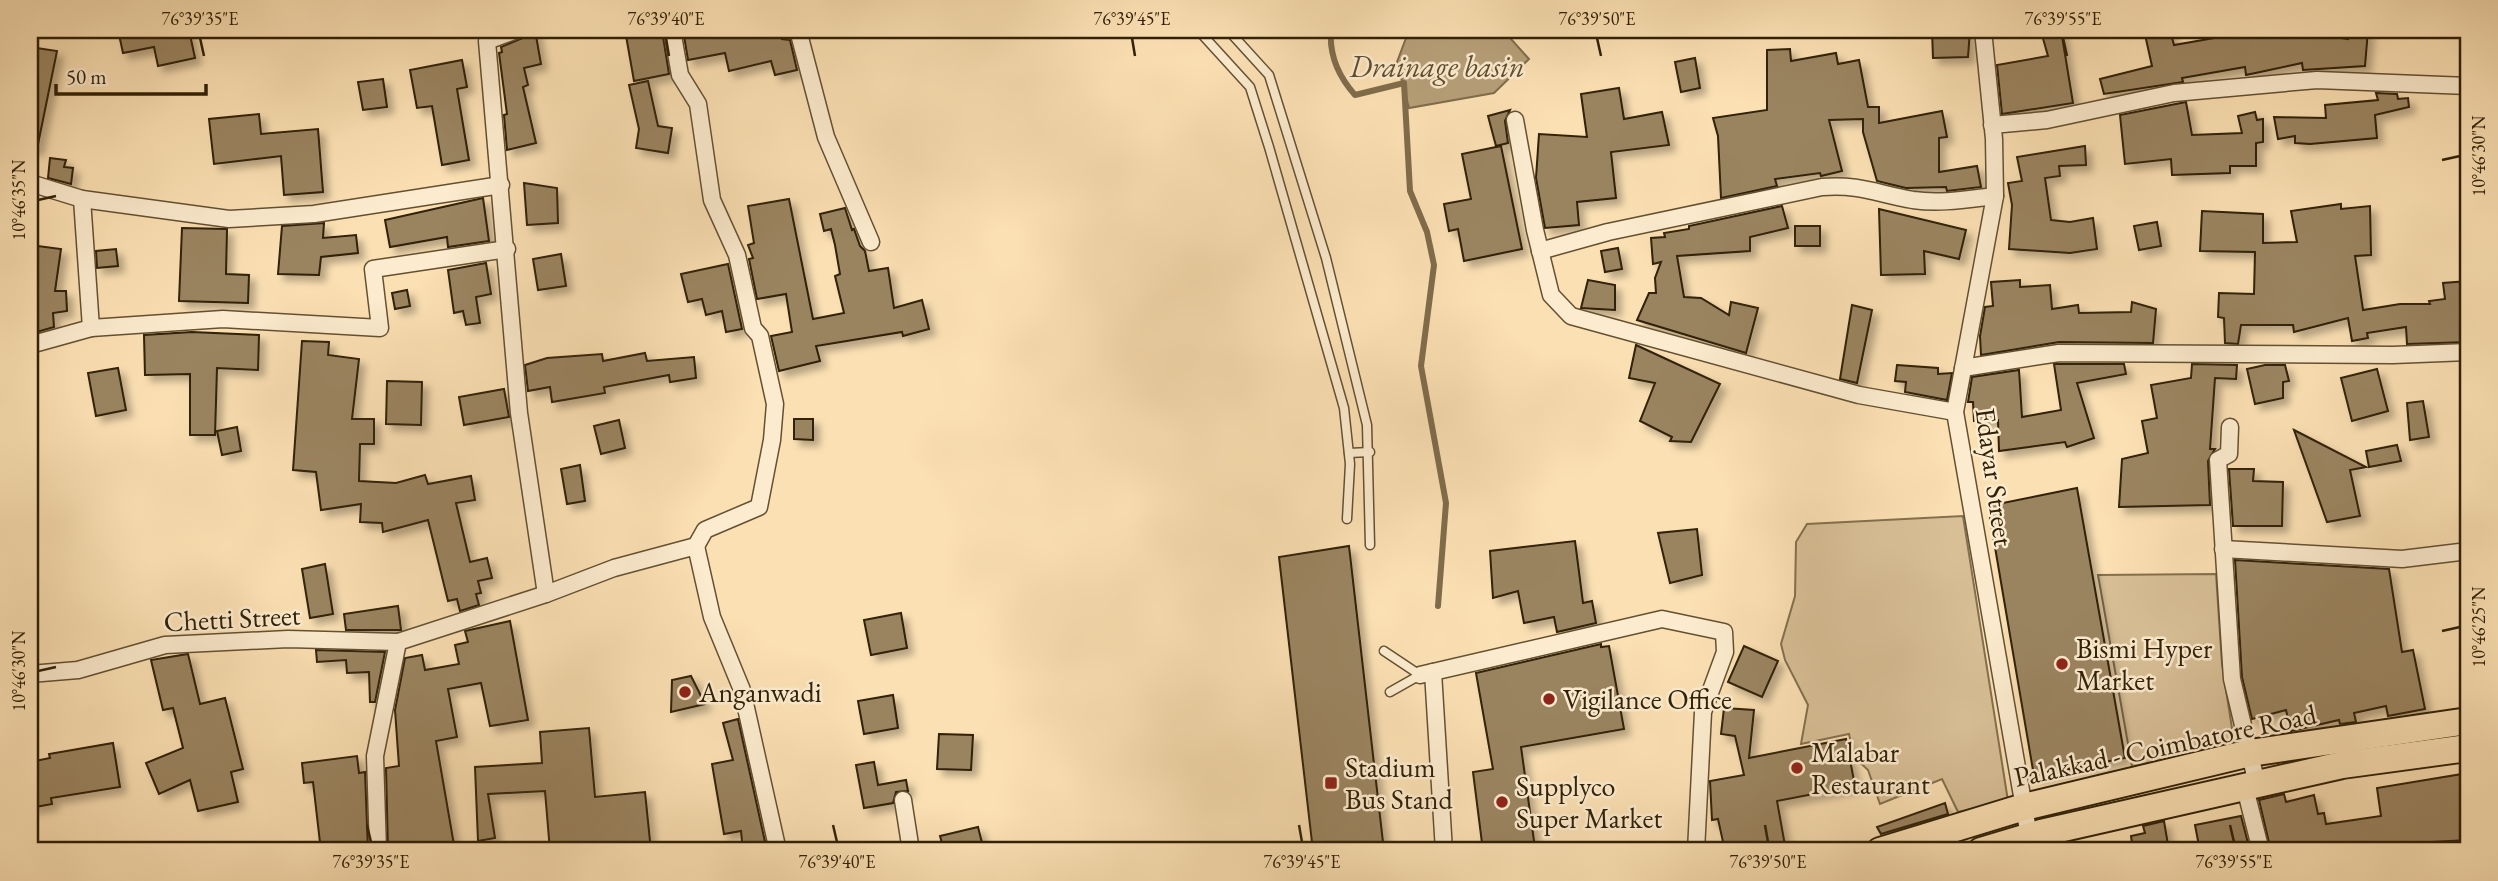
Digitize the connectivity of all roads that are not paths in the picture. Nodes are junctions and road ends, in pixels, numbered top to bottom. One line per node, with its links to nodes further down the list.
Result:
1 (517, 30): 11 (street)
2 (672, 30): 26 (street)
3 (788, 30): 14 (street)
4 (1198, 30): 24 (lane)
5 (1228, 30): 23 (lane)
6 (1983, 30): 9 (street, Edayar Street)
7 (2468, 86): 9 (street)
8 (1515, 120): 16 (street)
9 (1992, 125): 12 (street, Edayar Street)
10 (30, 183): 13 (street)
11 (501, 186): 13 (street); 15 (street)
12 (1995, 196): 16 (street); 20 (street, Edayar Street)
13 (82, 199): 17 (street)
14 (871, 242)
15 (507, 249): 17 (street); 30 (street)
16 (1540, 251): 21 (street)
17 (91, 328): 18 (street)
18 (30, 345)
19 (2468, 352): 20 (street)
20 (1963, 368): 21 (street, Edayar Street)
21 (1955, 412): 41 (street, Edayar Street)
22 (2230, 427): 28 (street)
23 (1370, 452): 24 (lane); 27 (lane)
24 (1349, 453): 25 (lane)
25 (1347, 519)
26 (696, 545): 30 (street); 44 (street)
27 (1370, 545)
28 (2222, 549): 29 (street); 38 (street)
29 (2468, 551)
30 (546, 594): 31 (street, Chetti Street)
31 (398, 642): 33 (street, Chetti Street); 43 (street)
32 (1384, 651): 34 (lane)
33 (30, 674)
34 (1427, 674): 35 (lane); 46 (street); 47 (street)
35 (1390, 692)
36 (2468, 721): 38 (main road, Palakkad - Coimbatore Road)
37 (2468, 748): 39 (main road, Palakkad - Coimbatore Road)
38 (2250, 753): 39 (street); 41 (main road, Palakkad - Coimbatore Road)
39 (2251, 786): 42 (main road, Palakkad - Coimbatore Road); 50 (street)
40 (903, 800): 45 (street)
41 (2024, 807): 42 (street, Edayar Street); 48 (main road, Palakkad - Coimbatore Road)
42 (2029, 836): 49 (main road, Palakkad - Coimbatore Road)
43 (379, 851)
44 (778, 851)
45 (911, 851)
46 (1444, 851)
47 (1696, 851)
48 (1880, 851)
49 (1981, 851)
50 (2262, 851)

